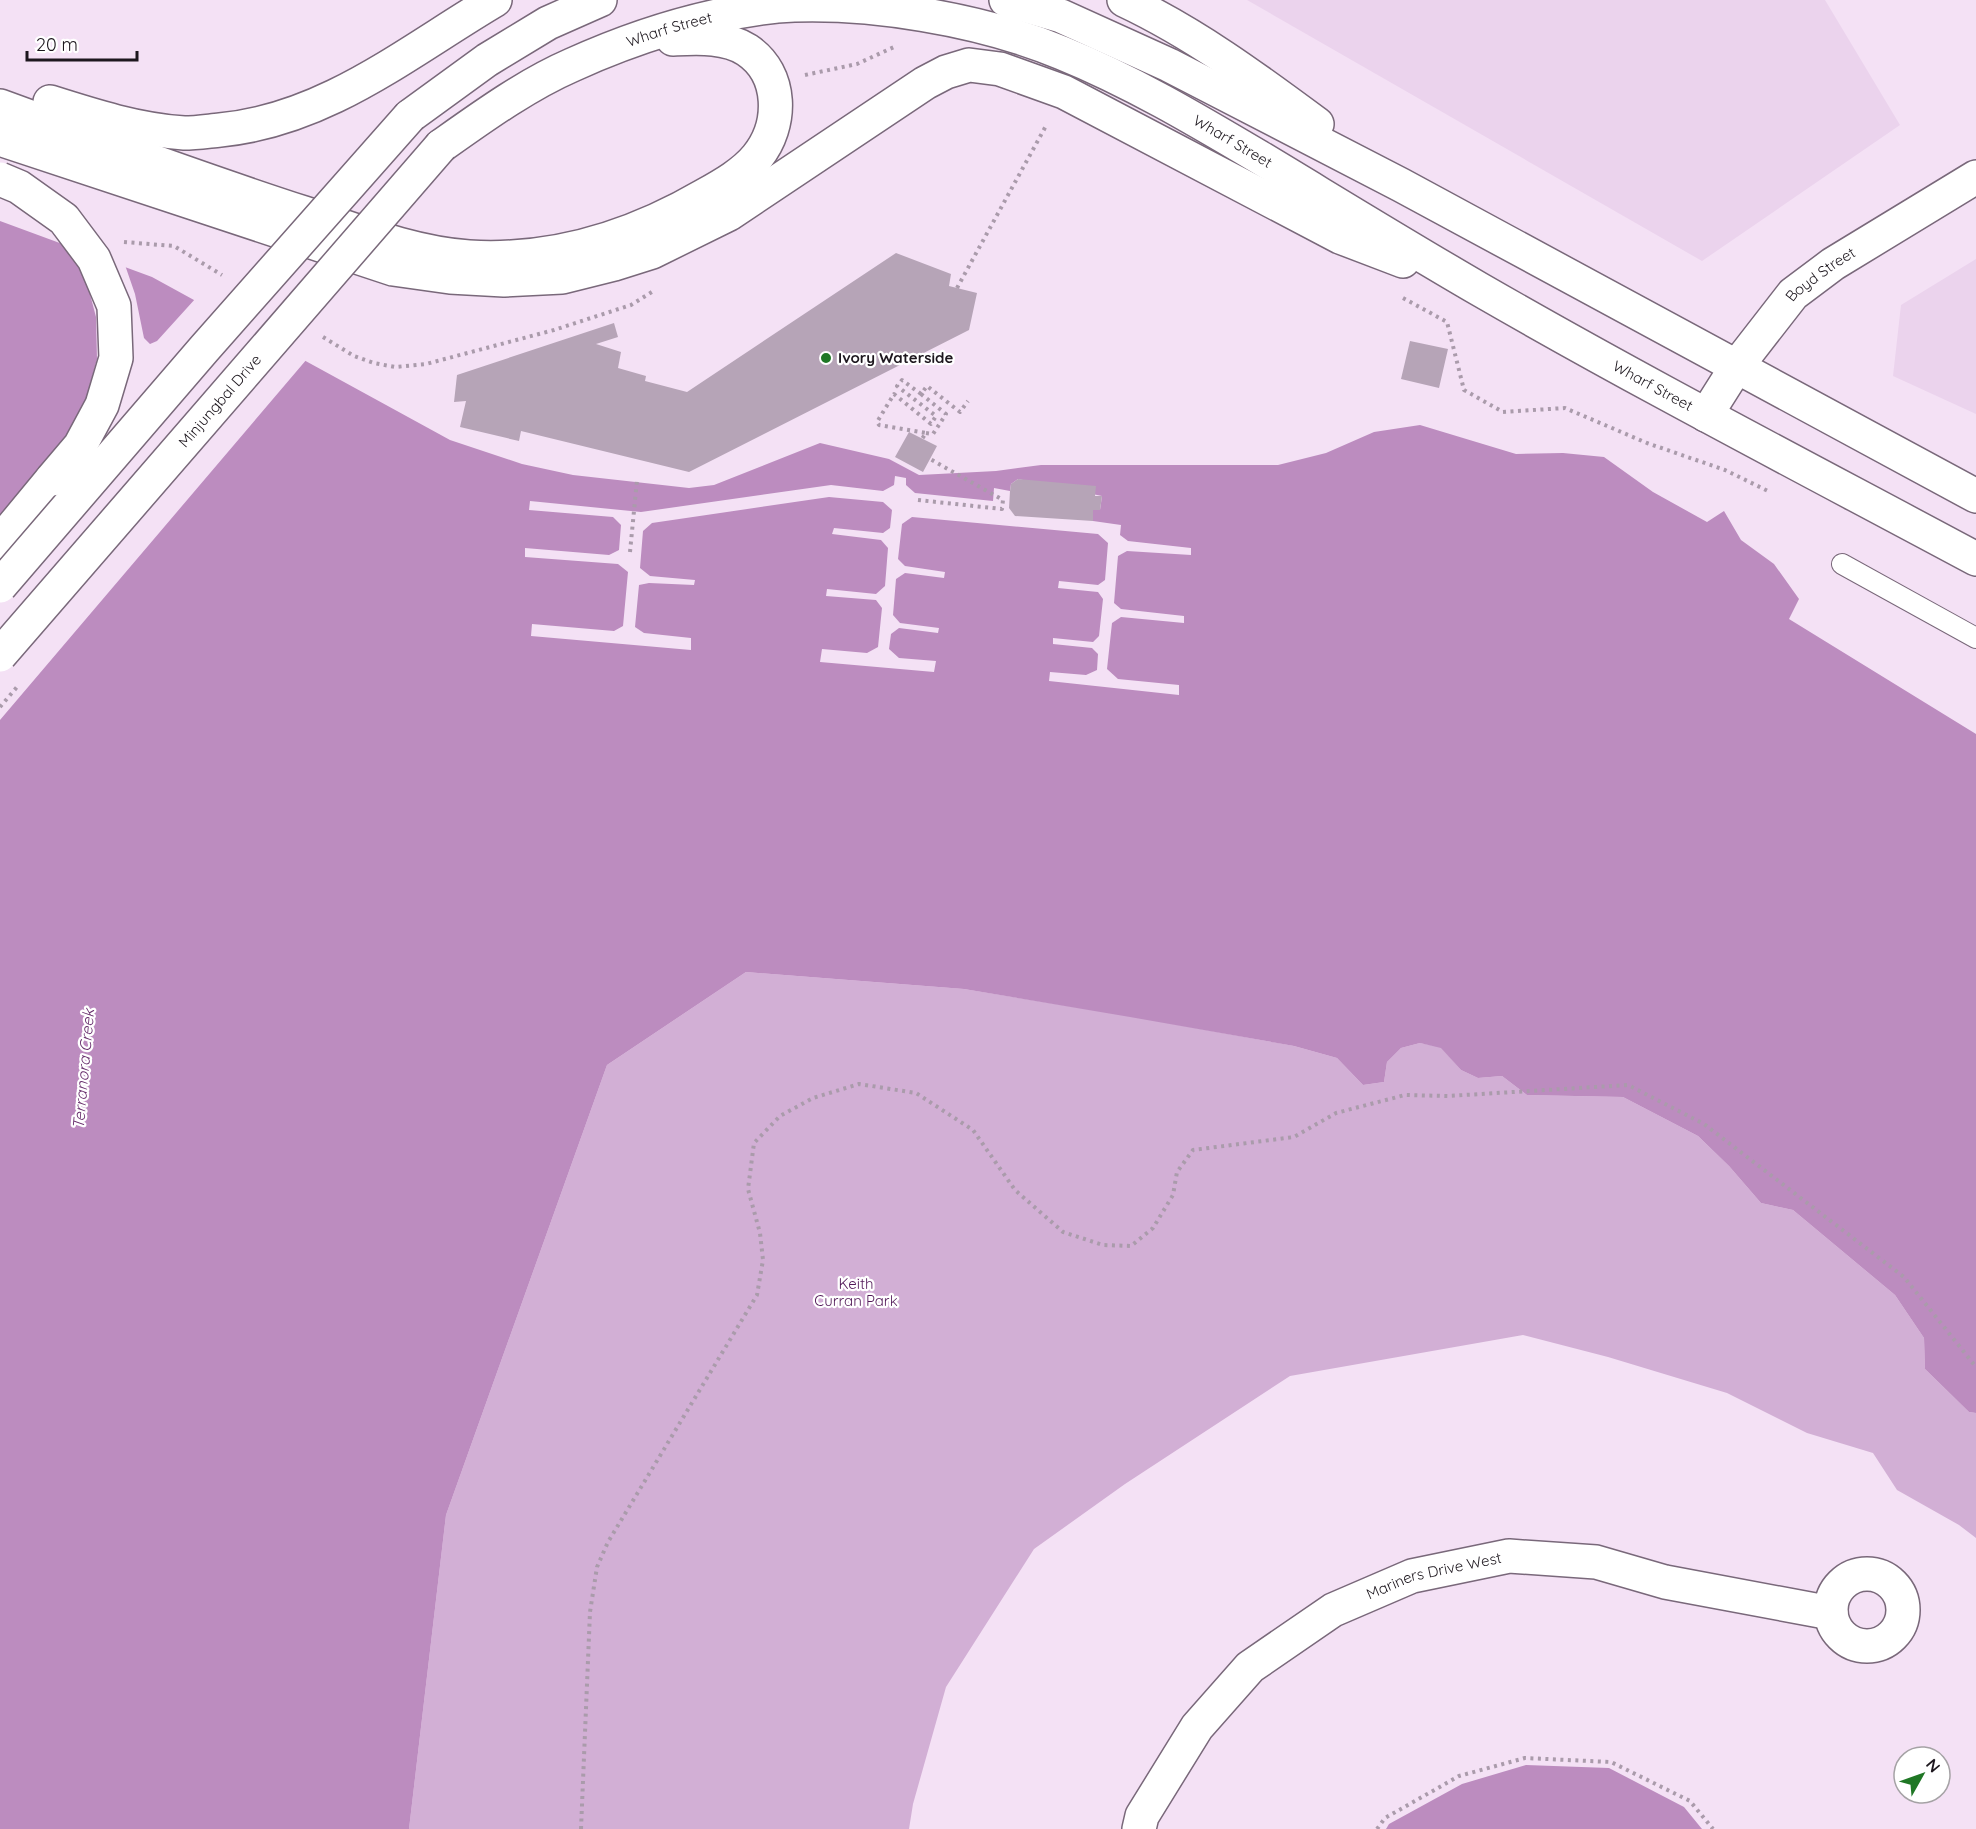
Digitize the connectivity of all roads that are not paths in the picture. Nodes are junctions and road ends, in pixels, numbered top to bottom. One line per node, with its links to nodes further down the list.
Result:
1 (495, 0): 8 (main road)
2 (600, 0): 22 (main road, bridge)
3 (1006, 0): 14 (main road)
4 (1124, 0): 7 (main road)
5 (1174, 0): 7 (main road)
6 (632, 40): 9 (main road); 11 (main road, Wharf Street); 15 (main road, Wharf Street)
7 (1236, 64): 14 (main road)
8 (0, 86)
9 (0, 106)
10 (0, 139): 15 (main road)
11 (441, 146): 24 (main road, Minjungbal Drive, bridge)
12 (1976, 177): 16 (main road, Boyd Street)
13 (0, 179): 19 (main road, bridge)
14 (1401, 185): 16 (main road)
15 (1480, 290): 17 (main road, Wharf Street)
16 (1737, 366): 17 (main road, Boyd Street); 18 (main road)
17 (1706, 415): 20 (main road, Wharf Street)
18 (1976, 496)
19 (0, 542)
20 (1976, 559)
21 (1842, 564): 23 (lane)
22 (0, 586)
23 (1976, 638)
24 (0, 655)
25 (1831, 1613): 26 (main road, Mariners Drive West)
26 (1139, 1829)

